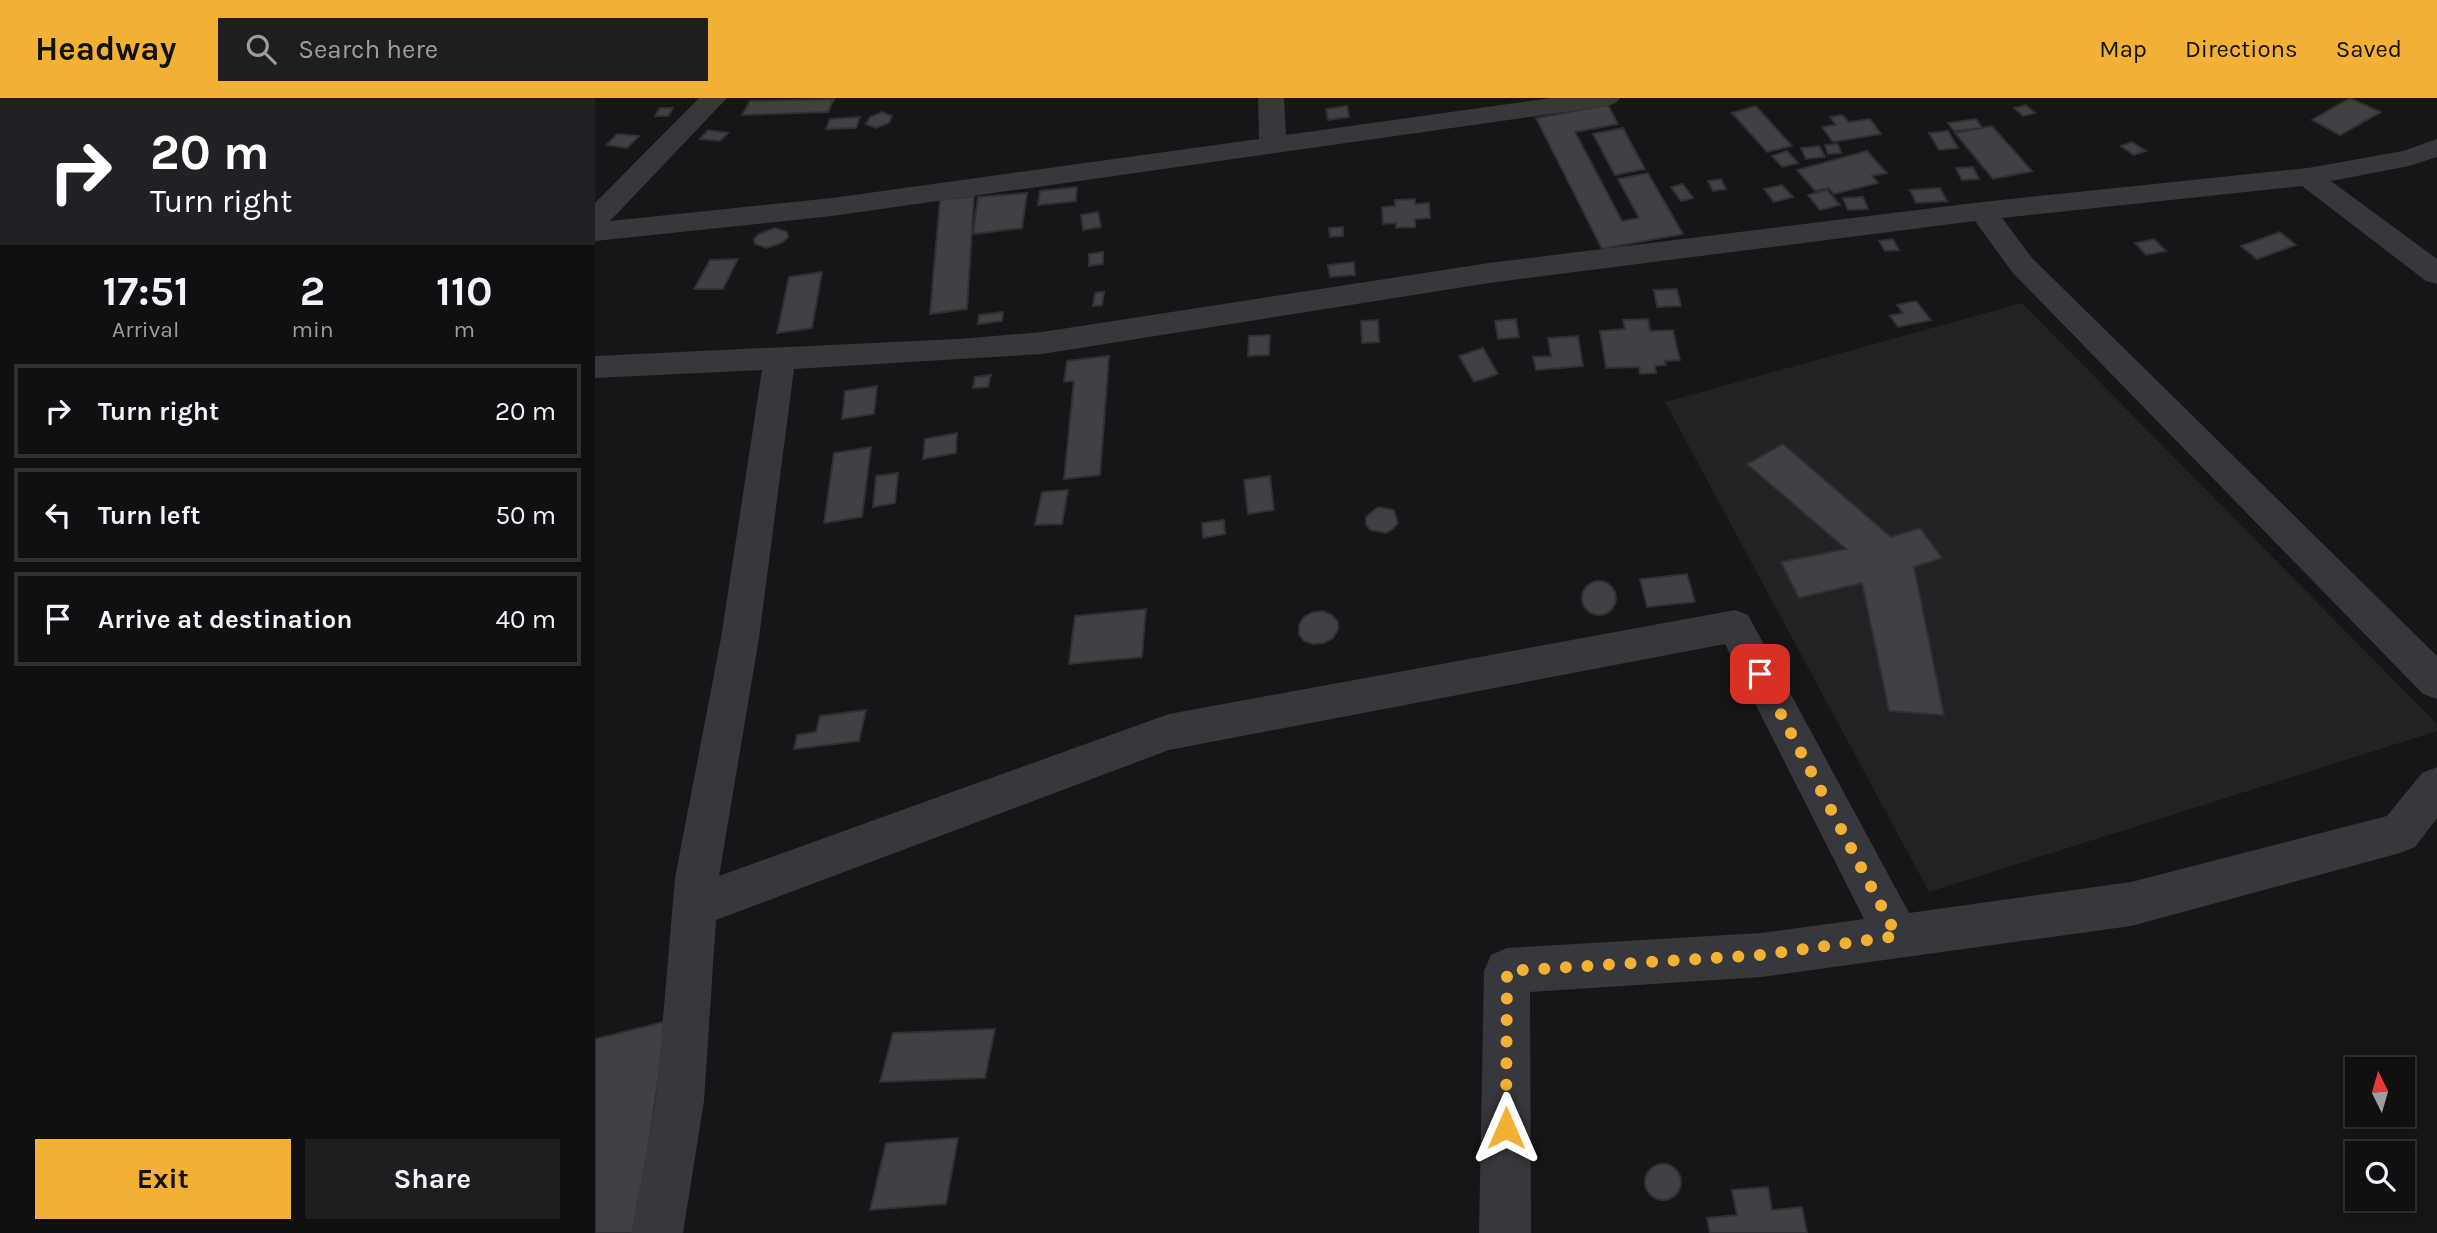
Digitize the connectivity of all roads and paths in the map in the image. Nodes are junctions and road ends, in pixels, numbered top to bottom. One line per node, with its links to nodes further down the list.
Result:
1 (714, 98): 8 (street)
2 (1271, 98): 4 (street)
3 (1607, 98): 4 (street)
4 (1273, 146): 9 (street)
5 (2437, 147): 6 (street)
6 (2308, 177): 7 (street); 10 (street)
7 (1982, 211): 11 (street); 13 (street)
8 (595, 220)
9 (595, 232)
10 (2437, 274)
11 (780, 358): 12 (street); 15 (street)
12 (595, 367)
13 (2433, 672)
14 (2437, 786): 16 (street)
15 (695, 906): 16 (street); 17 (street)
16 (1897, 936): 18 (street)
17 (657, 1233)
18 (1505, 1233)

